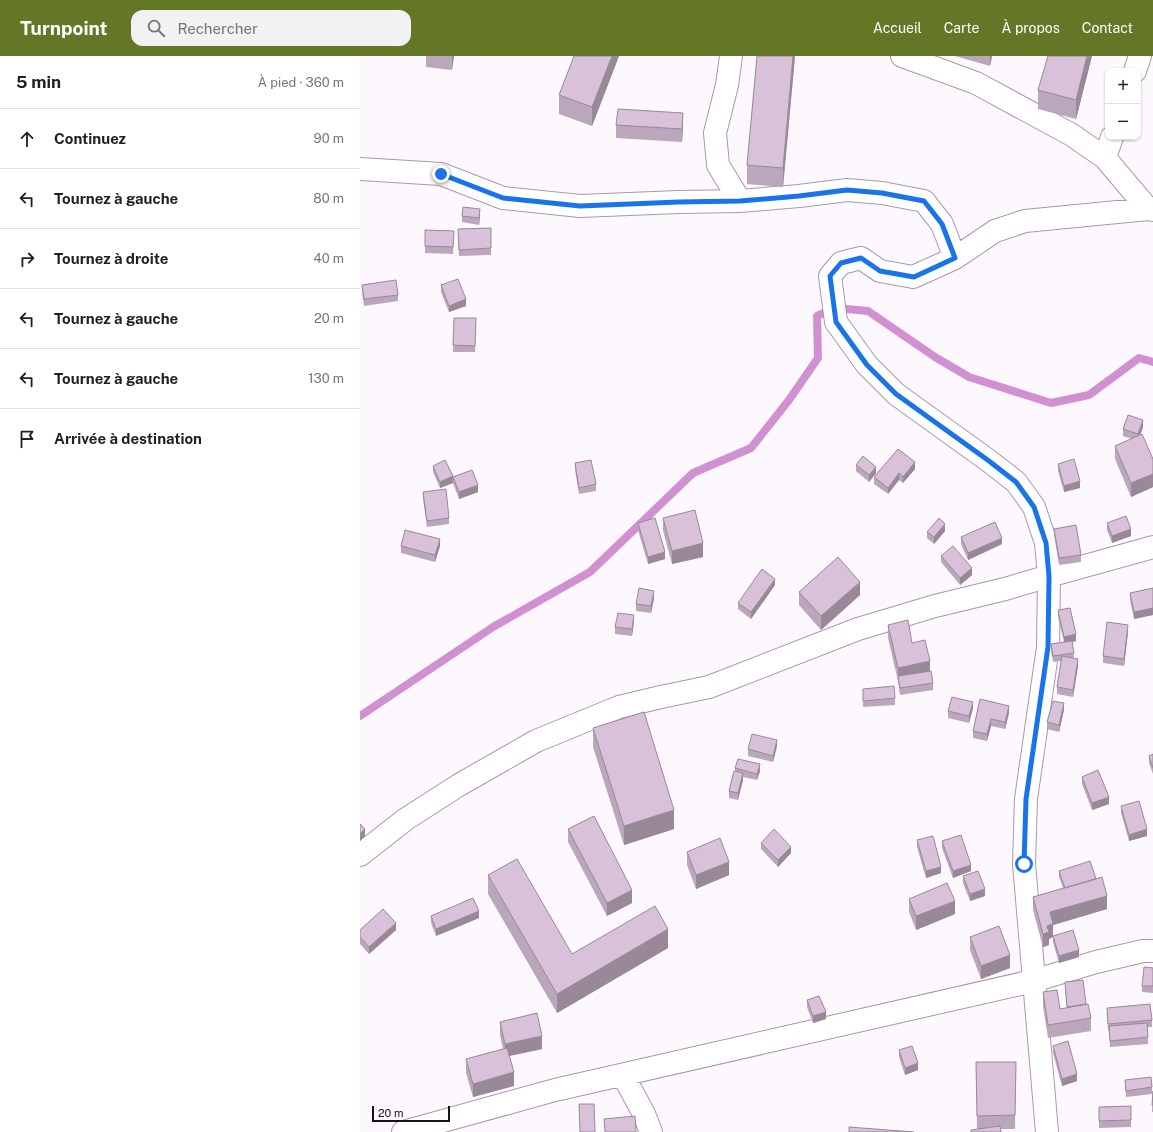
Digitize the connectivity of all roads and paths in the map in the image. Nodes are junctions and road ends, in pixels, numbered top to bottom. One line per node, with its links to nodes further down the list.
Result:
1 (731, 56): 8 (street)
2 (902, 56): 6 (street)
3 (1140, 56): 4 (street)
4 (1136, 68)
5 (1111, 140): 6 (street)
6 (1105, 158): 9 (street)
7 (360, 169): 8 (street)
8 (740, 201): 10 (street)
9 (1150, 210): 10 (street)
10 (955, 258): 12 (street)
11 (1153, 547): 12 (street)
12 (1049, 576): 13 (street); 15 (street)
13 (360, 855)
14 (1153, 951): 15 (street)
15 (1033, 981): 16 (street); 19 (street)
16 (623, 1075): 17 (street); 18 (street)
17 (403, 1132)
18 (651, 1132)
19 (1047, 1132)

